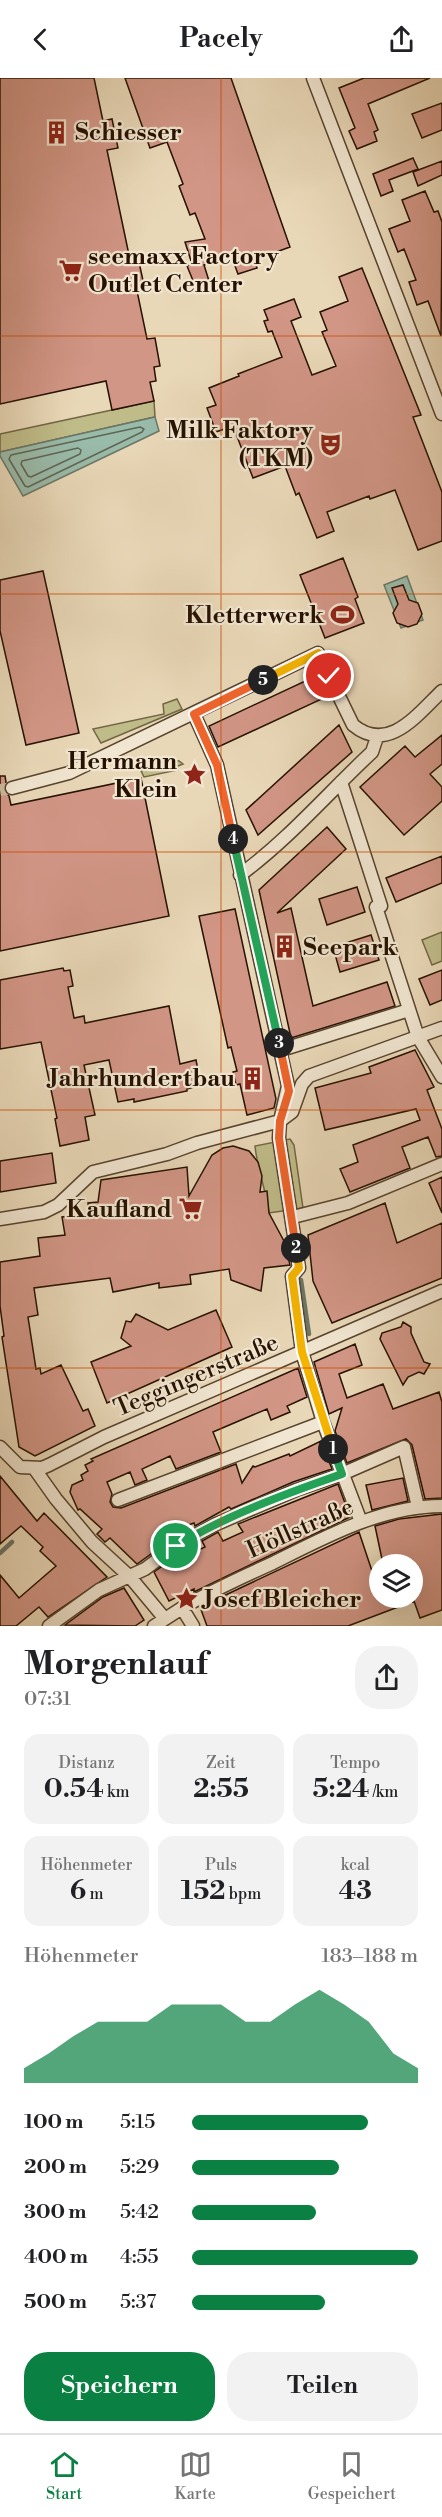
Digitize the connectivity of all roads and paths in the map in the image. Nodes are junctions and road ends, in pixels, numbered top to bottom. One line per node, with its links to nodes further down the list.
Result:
1 (313, 78): 2 (street)
2 (442, 414)
3 (442, 692): 5 (street)
4 (194, 714): 5 (street); 7 (street); 8 (street)
5 (377, 737): 6 (street)
6 (341, 782): 8 (street); 9 (street)
7 (12, 788)
8 (240, 875): 12 (street)
9 (409, 1010): 11 (street); 12 (street)
10 (442, 1028): 11 (street)
11 (418, 1037): 13 (street); 14 (street)
12 (280, 1050): 14 (street)
13 (442, 1077)
14 (280, 1121): 16 (street); 17 (street)
15 (442, 1164): 16 (street)
16 (293, 1217): 19 (street)
17 (0, 1219)
18 (442, 1291): 19 (street, Teggingerstraße)
19 (302, 1352): 20 (street); 22 (street, Teggingerstraße)
20 (323, 1422): 23 (street); 24 (street)
21 (0, 1447): 22 (street)
22 (34, 1468): 28 (street)
23 (342, 1474): 26 (street); 27 (street); 28 (street)
24 (118, 1500)
25 (442, 1506): 26 (street, Höllstraße)
26 (418, 1507): 27 (street, Höllstraße)
27 (361, 1522): 29 (street, Höllstraße)
28 (130, 1577): 30 (street); 31 (street)
29 (182, 1608): 30 (street, Höllstraße); 33 (street)
30 (165, 1618): 32 (street, Höllstraße)
31 (49, 1626)
32 (154, 1626)
33 (193, 1626)

